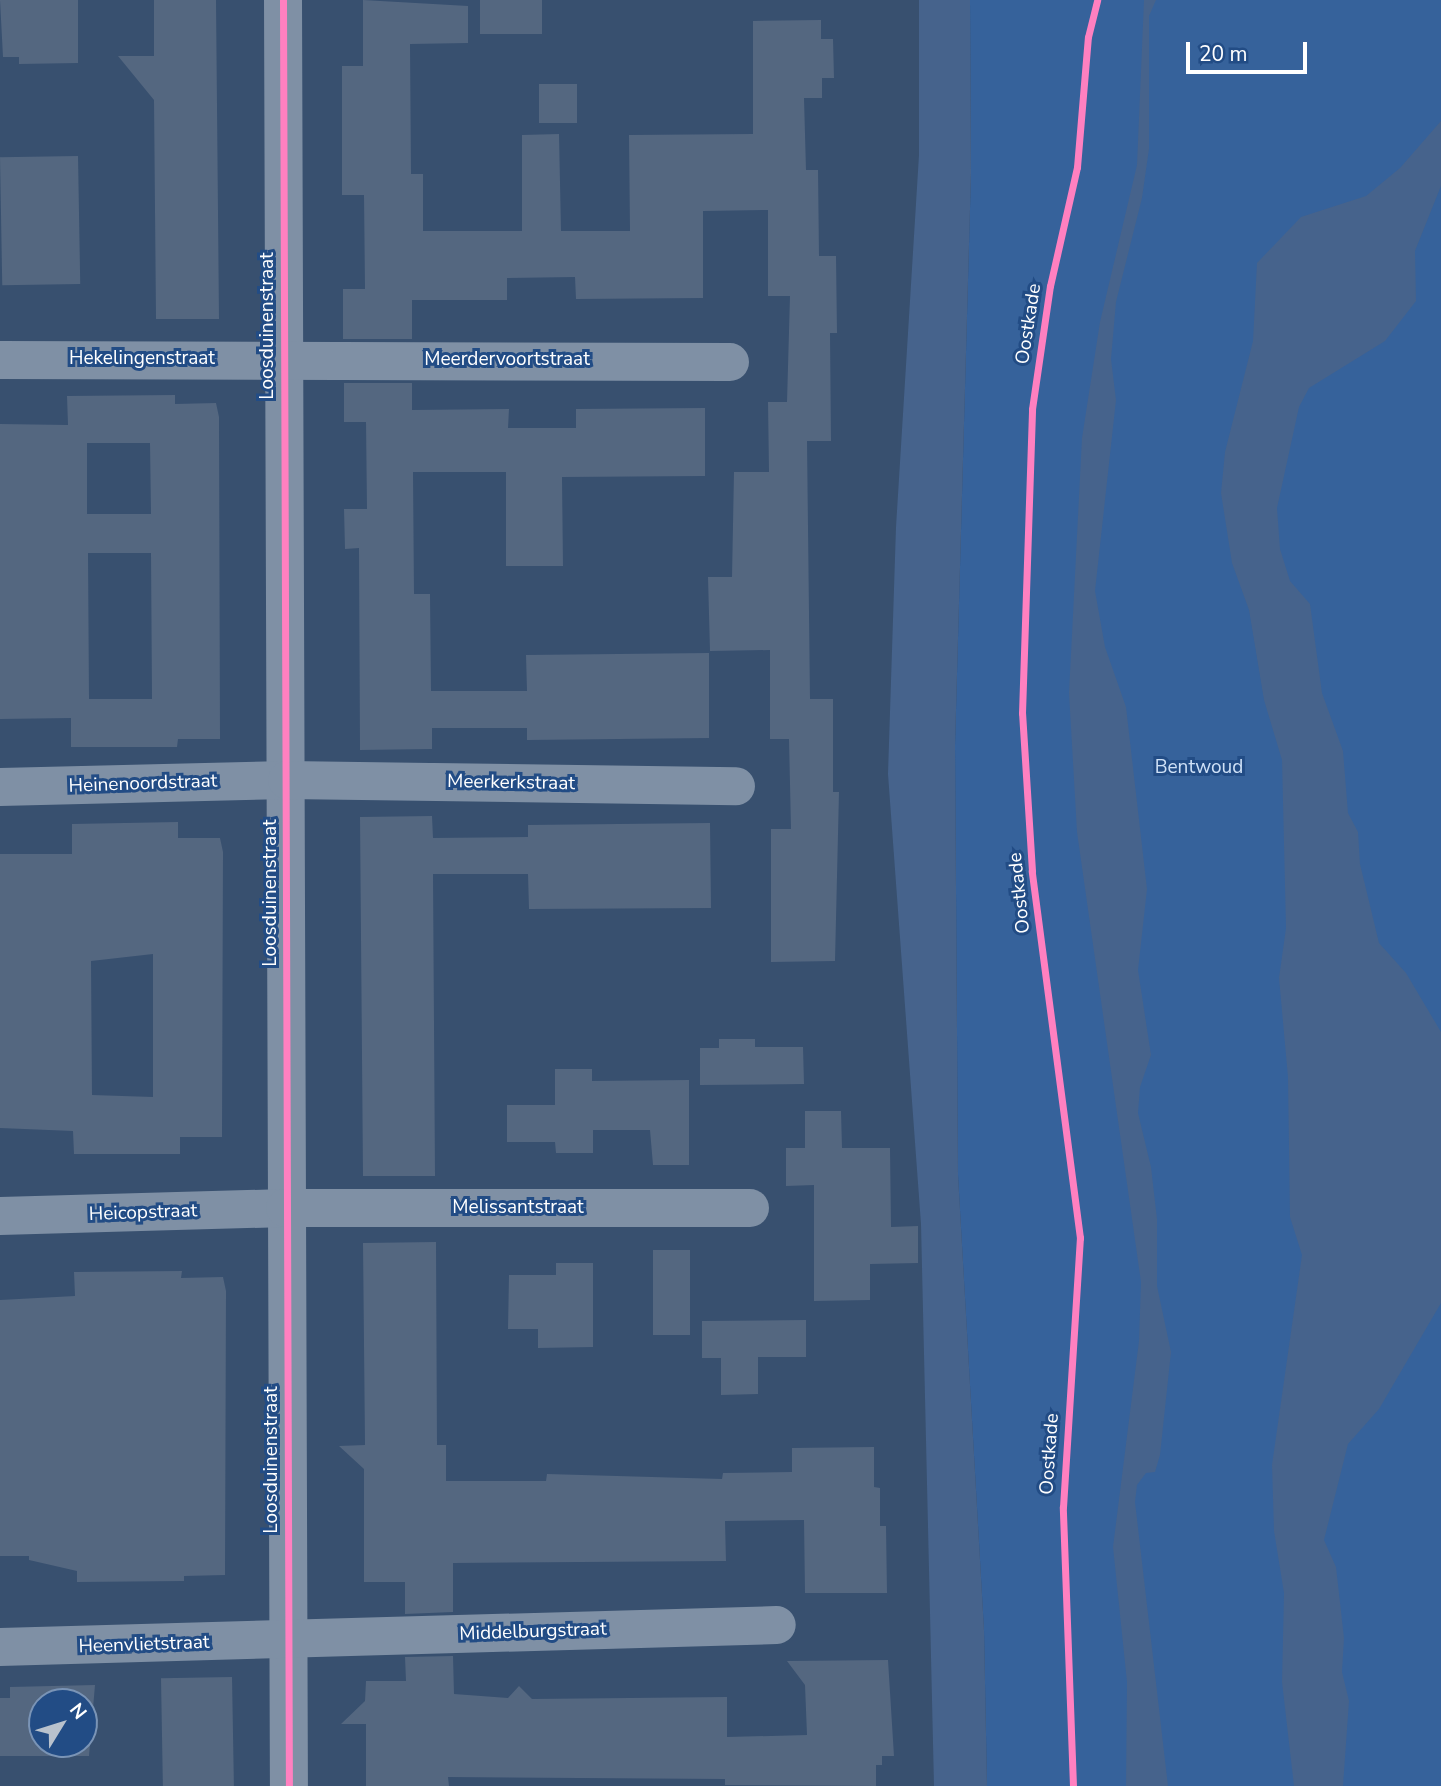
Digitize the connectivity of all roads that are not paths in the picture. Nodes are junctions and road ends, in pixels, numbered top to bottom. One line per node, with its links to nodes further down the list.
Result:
1 (283, 0): 2 (street, Loosduinenstraat)
2 (283, 358): 3 (street, Hekelingenstraat); 4 (street, Meerdervoortstraat); 5 (street, Loosduinenstraat)
3 (0, 360)
4 (730, 362)
5 (287, 780): 6 (street, Meerkerkstraat); 7 (street, Heinenoordstraat); 8 (street, Loosduinenstraat)
6 (736, 786)
7 (0, 787)
8 (285, 1208): 9 (street, Melissantstraat); 10 (street, Heicopstraat); 12 (street, Loosduinenstraat)
9 (750, 1208)
10 (0, 1216)
11 (777, 1625): 12 (street, Middelburgstraat)
12 (289, 1640): 13 (street, Heenvlietstraat); 14 (street, Loosduinenstraat)
13 (0, 1647)
14 (289, 1786)

